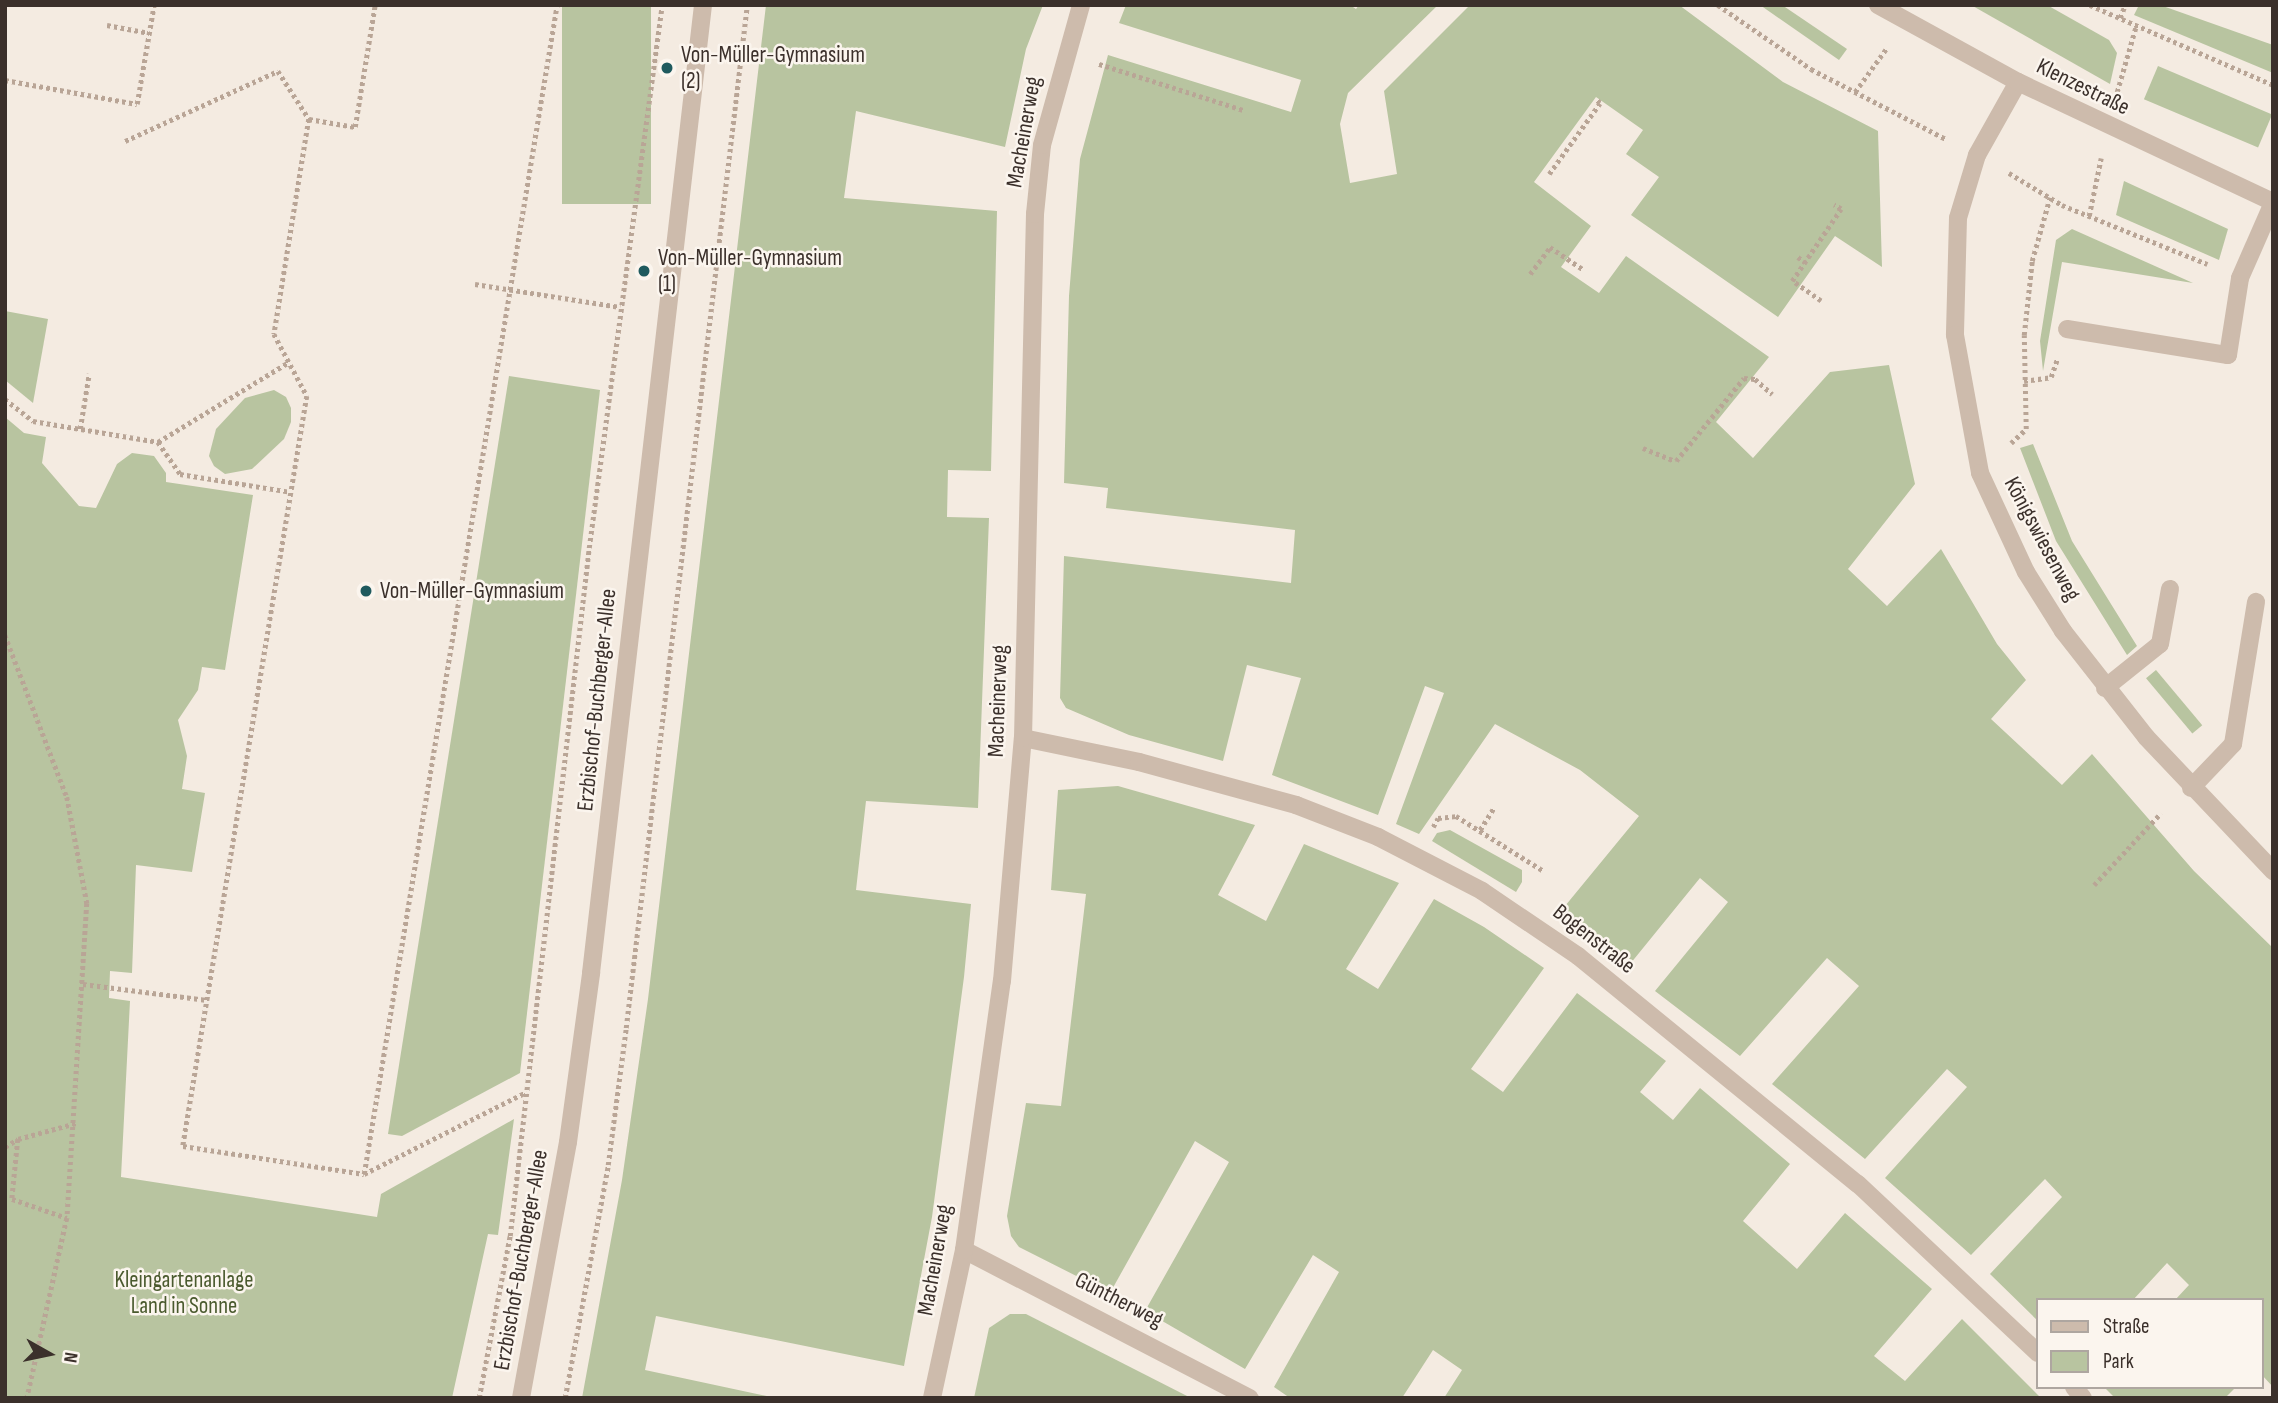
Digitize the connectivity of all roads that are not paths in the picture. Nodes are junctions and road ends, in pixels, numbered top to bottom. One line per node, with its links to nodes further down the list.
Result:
1 (703, 5): 15 (street, Erzbischof-Buchberger-Allee)
2 (1081, 5): 10 (street, Macheinerweg)
3 (1878, 5): 4 (street, Klenzestraße)
4 (2018, 82): 5 (street, Klenzestraße); 9 (street, Königswiesenweg)
5 (2273, 203): 6 (street)
6 (2067, 329)
7 (2170, 589): 9 (street)
8 (2256, 602): 11 (street)
9 (2105, 688): 11 (street, Königswiesenweg)
10 (1023, 738): 13 (street, Macheinerweg); 14 (street, Bogenstraße)
11 (2191, 789): 12 (street, Königswiesenweg)
12 (2273, 871)
13 (964, 1250): 16 (street, Macheinerweg); 17 (street, Güntherweg)
14 (2036, 1351)
15 (521, 1398)
16 (932, 1398)
17 (1250, 1398)

